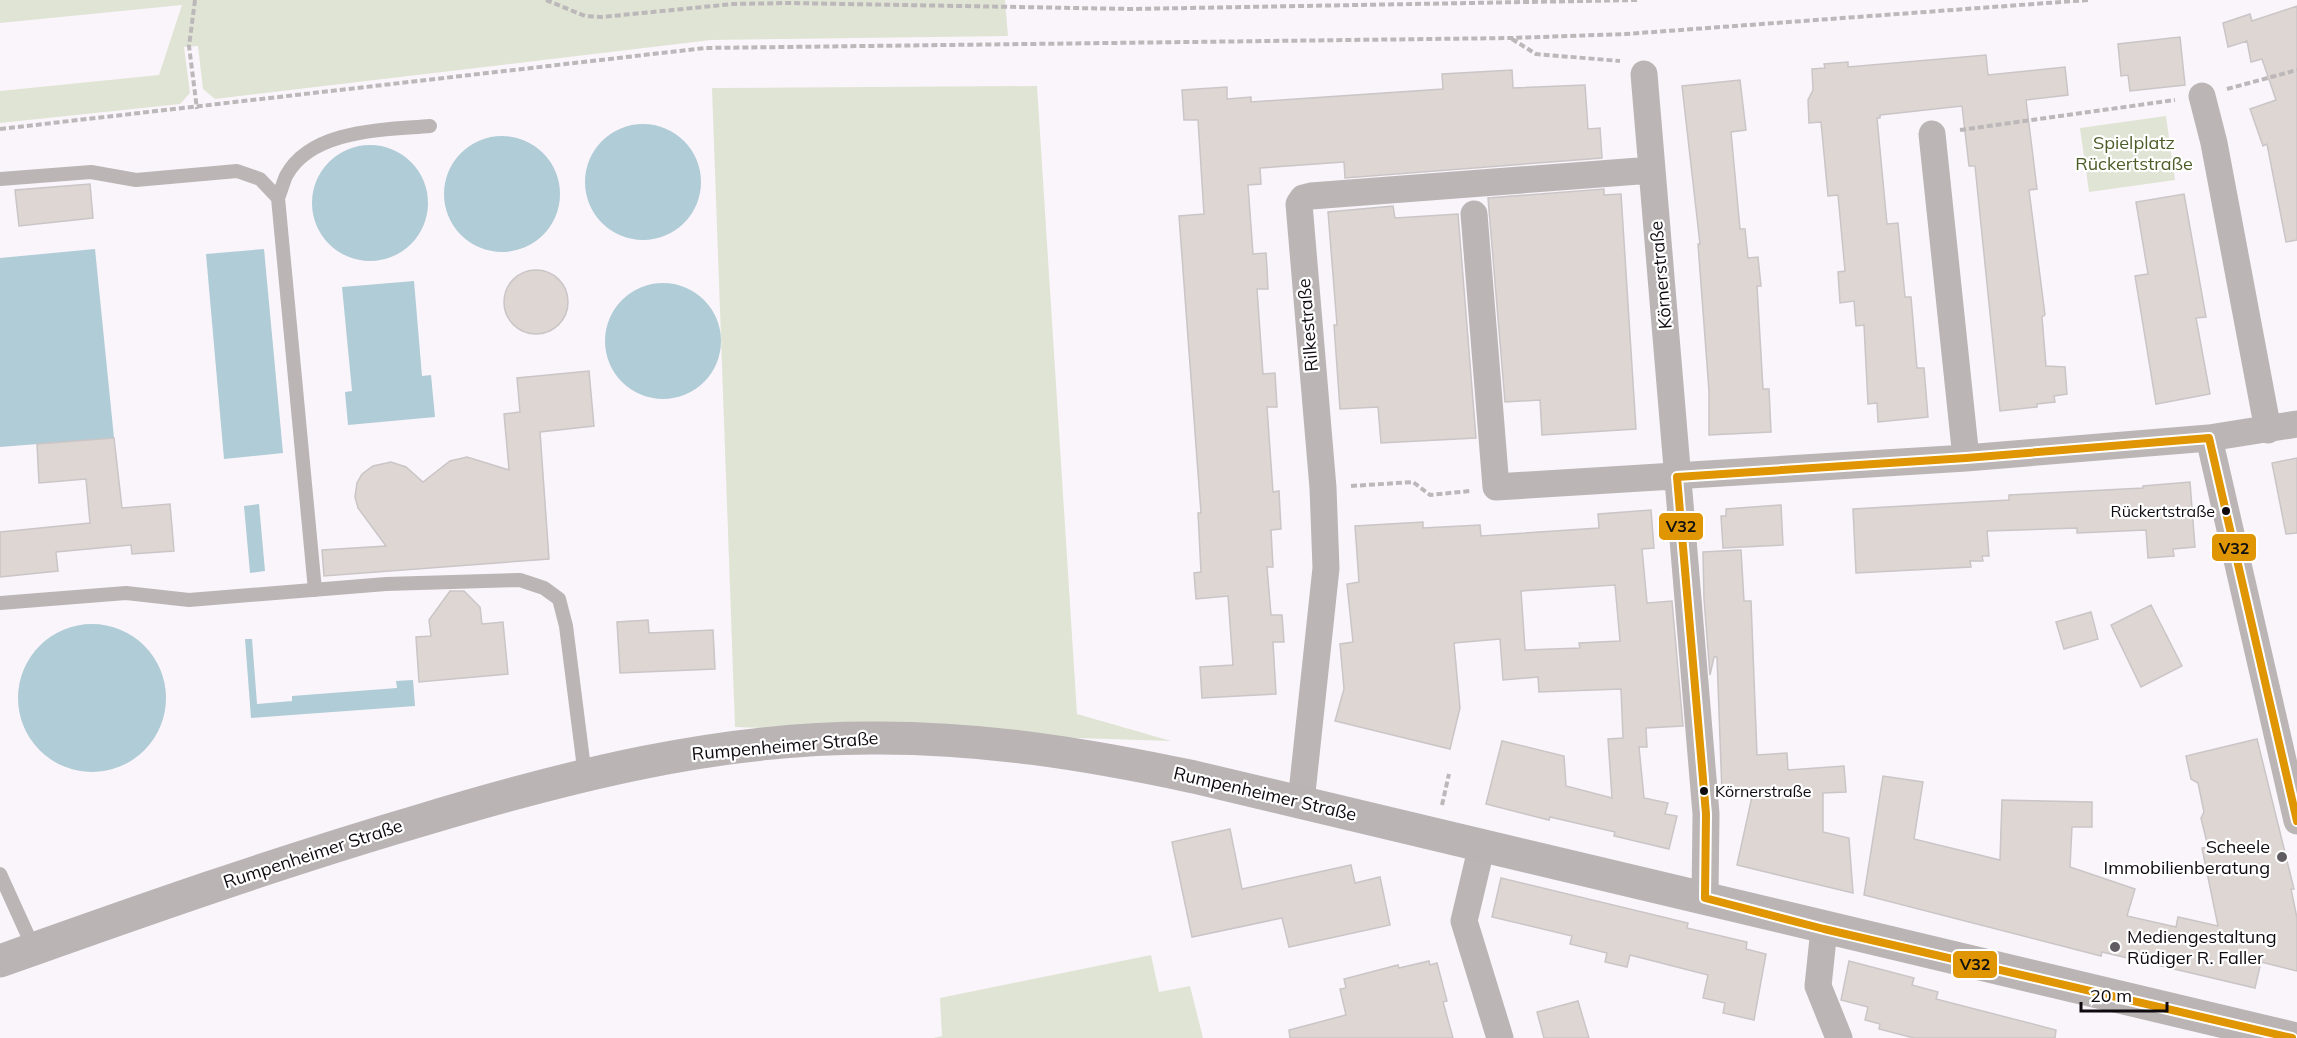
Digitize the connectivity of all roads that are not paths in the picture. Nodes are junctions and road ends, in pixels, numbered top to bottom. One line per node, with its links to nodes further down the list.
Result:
1 (1644, 74): 5 (street, Körnerstraße)
2 (2202, 96): 10 (street)
3 (430, 126): 7 (lane)
4 (1932, 134): 12 (street)
5 (1652, 170): 13 (street, Körnerstraße); 17 (street, Rilkestraße)
6 (0, 179): 7 (lane)
7 (278, 198): 14 (lane)
8 (1474, 214): 13 (street)
9 (2297, 424): 10 (street)
10 (2268, 430): 11 (street)
11 (2209, 438): 12 (street); 18 (street)
12 (1966, 458): 13 (street)
13 (1677, 477): 21 (street, Körnerstraße)
14 (315, 590): 15 (lane); 16 (lane)
15 (0, 603)
16 (585, 776): 17 (street, Rumpenheimer Straße); 23 (street, Rumpenheimer Straße)
17 (1301, 802): 19 (street, Rumpenheimer Straße)
18 (2297, 821)
19 (1482, 845): 21 (street, Rumpenheimer Straße); 25 (street)
20 (0, 874): 23 (lane)
21 (1705, 898): 22 (street, Rumpenheimer Straße)
22 (1824, 929): 26 (street); 27 (street, Rumpenheimer Straße)
23 (34, 949): 24 (street, Rumpenheimer Straße)
24 (0, 961)
25 (1500, 1038)
26 (1839, 1038)
27 (2292, 1038)

